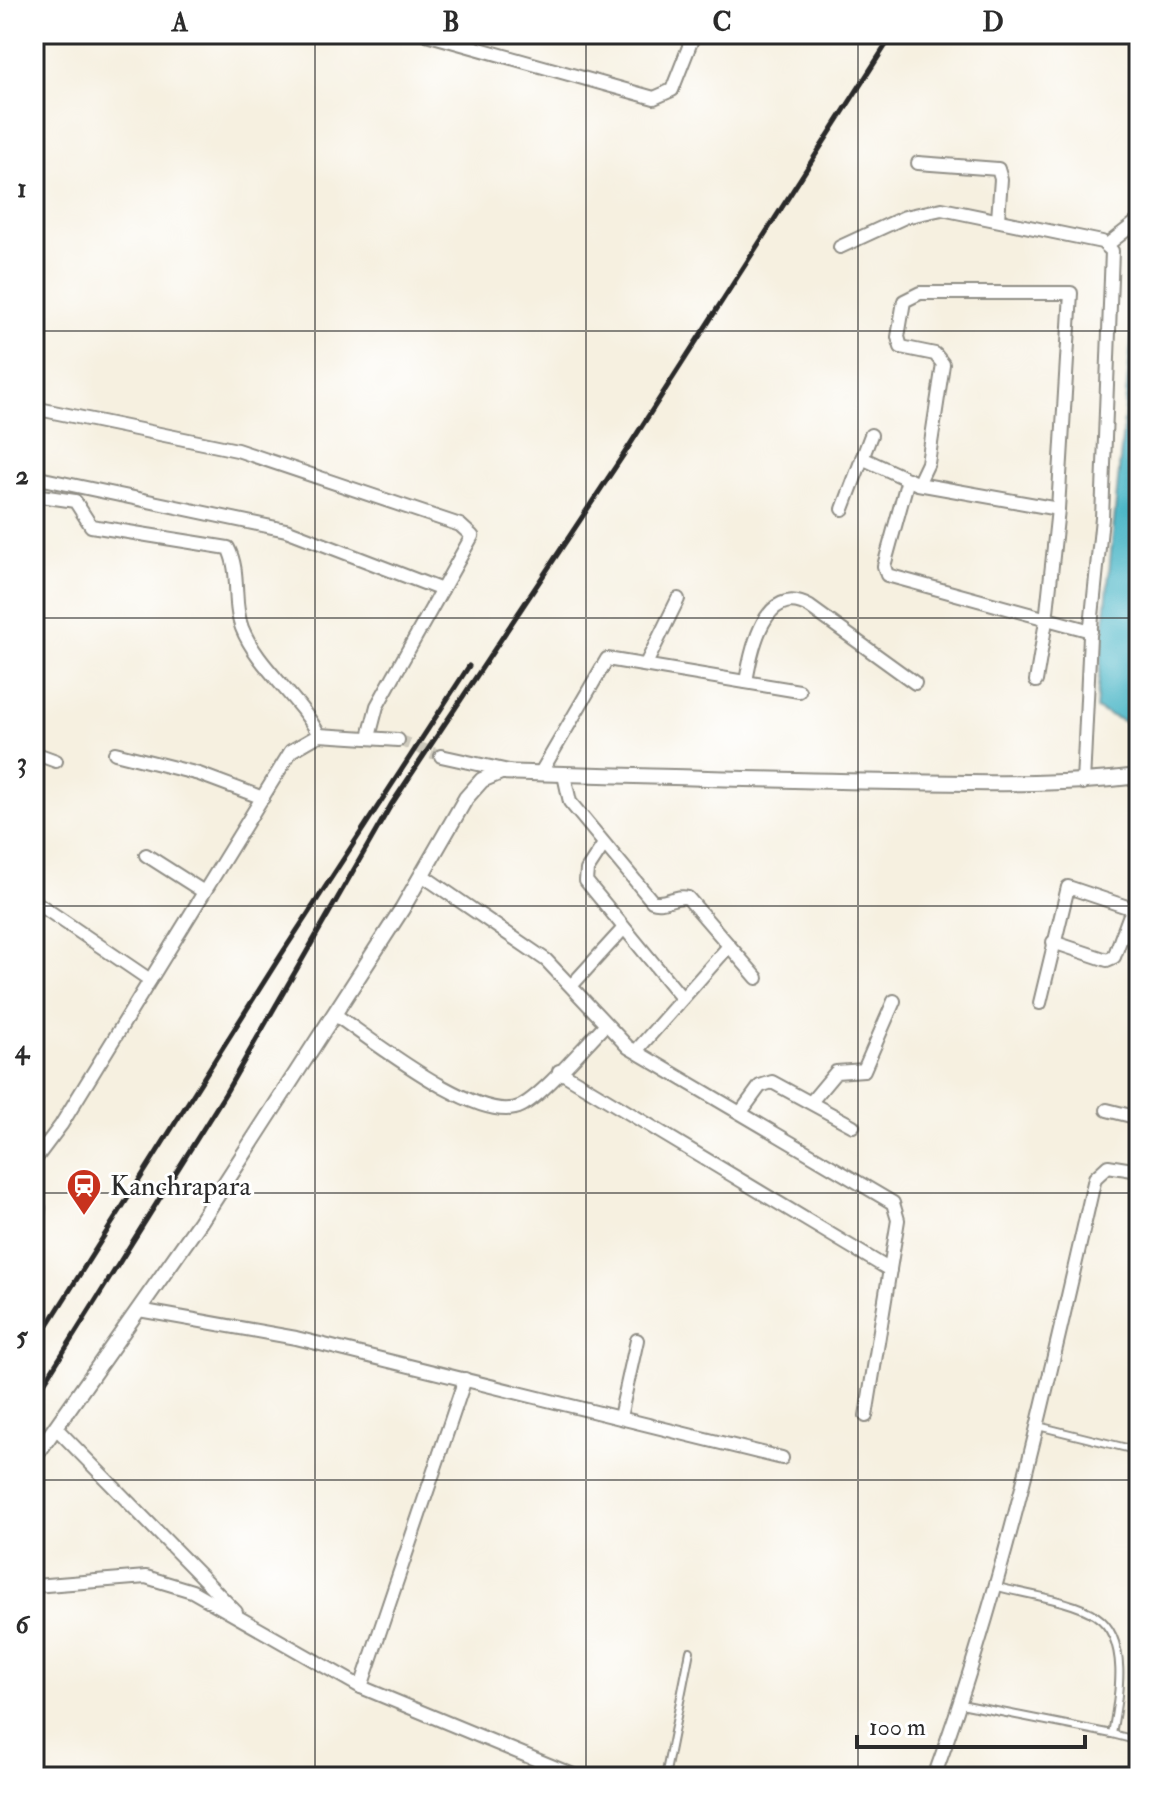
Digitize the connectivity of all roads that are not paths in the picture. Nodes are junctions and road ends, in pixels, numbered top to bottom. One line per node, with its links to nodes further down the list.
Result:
1 (426, 34): 3 (street)
2 (694, 34): 3 (street)
3 (441, 36)
4 (918, 163): 5 (street)
5 (998, 219): 7 (street); 8 (street)
6 (1139, 220): 7 (street)
7 (1107, 245): 21 (street)
8 (840, 247)
9 (36, 408): 10 (street); 18 (street)
10 (34, 424)
11 (871, 435): 12 (street)
12 (862, 458): 14 (street); 16 (street)
13 (34, 477): 18 (street)
14 (913, 481): 17 (street); 17 (street); 20 (street)
15 (34, 495): 27 (street)
16 (843, 509)
17 (1058, 509): 20 (street)
18 (442, 590): 28 (street)
19 (678, 599): 22 (street)
20 (1046, 621): 21 (street); 23 (street)
21 (1091, 631): 38 (street)
22 (646, 664): 24 (street); 35 (street)
23 (1036, 681)
24 (746, 682): 25 (street); 26 (street)
25 (915, 683)
26 (799, 691)
27 (319, 735): 28 (street); 39 (street)
28 (369, 737): 29 (street)
29 (398, 740)
30 (34, 753): 33 (street)
31 (115, 753): 39 (street)
32 (441, 756): 34 (street)
33 (56, 761)
34 (520, 773): 35 (street); 42 (street)
35 (540, 774): 36 (street)
36 (564, 775): 38 (street); 40 (street)
37 (1139, 776): 38 (street)
38 (1083, 783)
39 (263, 798): 43 (street)
40 (604, 844): 46 (street); 48 (street)
41 (146, 855): 43 (street)
42 (422, 875): 51 (street); 55 (street)
43 (204, 892): 50 (street)
44 (34, 901): 50 (street)
45 (1137, 910): 47 (street); 47 (street)
46 (624, 928): 51 (street); 52 (street)
47 (1053, 942): 54 (street)
48 (729, 946): 49 (street); 52 (street)
49 (757, 978)
50 (150, 980): 64 (street)
51 (572, 985): 56 (street)
52 (681, 997): 57 (street)
53 (894, 1001): 59 (street)
54 (1040, 1003)
55 (334, 1014): 58 (street); 69 (street)
56 (605, 1025): 57 (street); 58 (street)
57 (636, 1051): 61 (street)
58 (559, 1071): 68 (street)
59 (811, 1102): 61 (street); 63 (street)
60 (1107, 1110): 62 (street)
61 (741, 1112): 68 (street)
62 (1139, 1118)
63 (853, 1126)
64 (34, 1161)
65 (1139, 1171): 74 (street)
66 (34, 1205): 67 (street)
67 (34, 1244)
68 (890, 1270): 72 (street)
69 (139, 1310): 71 (street); 75 (street)
70 (637, 1340): 73 (street)
71 (465, 1379): 73 (street); 83 (street)
72 (866, 1416)
73 (620, 1417): 78 (street)
74 (1038, 1426): 76 (lane); 80 (street)
75 (57, 1429): 77 (street); 81 (street)
76 (1139, 1451)
77 (34, 1458)
78 (782, 1458)
79 (34, 1586): 81 (street)
80 (994, 1586): 84 (street); 86 (lane)
81 (246, 1622): 83 (street)
82 (690, 1651): 89 (lane)
83 (361, 1687): 88 (street)
84 (961, 1704): 86 (lane); 90 (street)
85 (1139, 1721): 87 (lane)
86 (1112, 1734): 87 (lane)
87 (1137, 1741)
88 (578, 1777)
89 (665, 1777)
90 (934, 1777)

